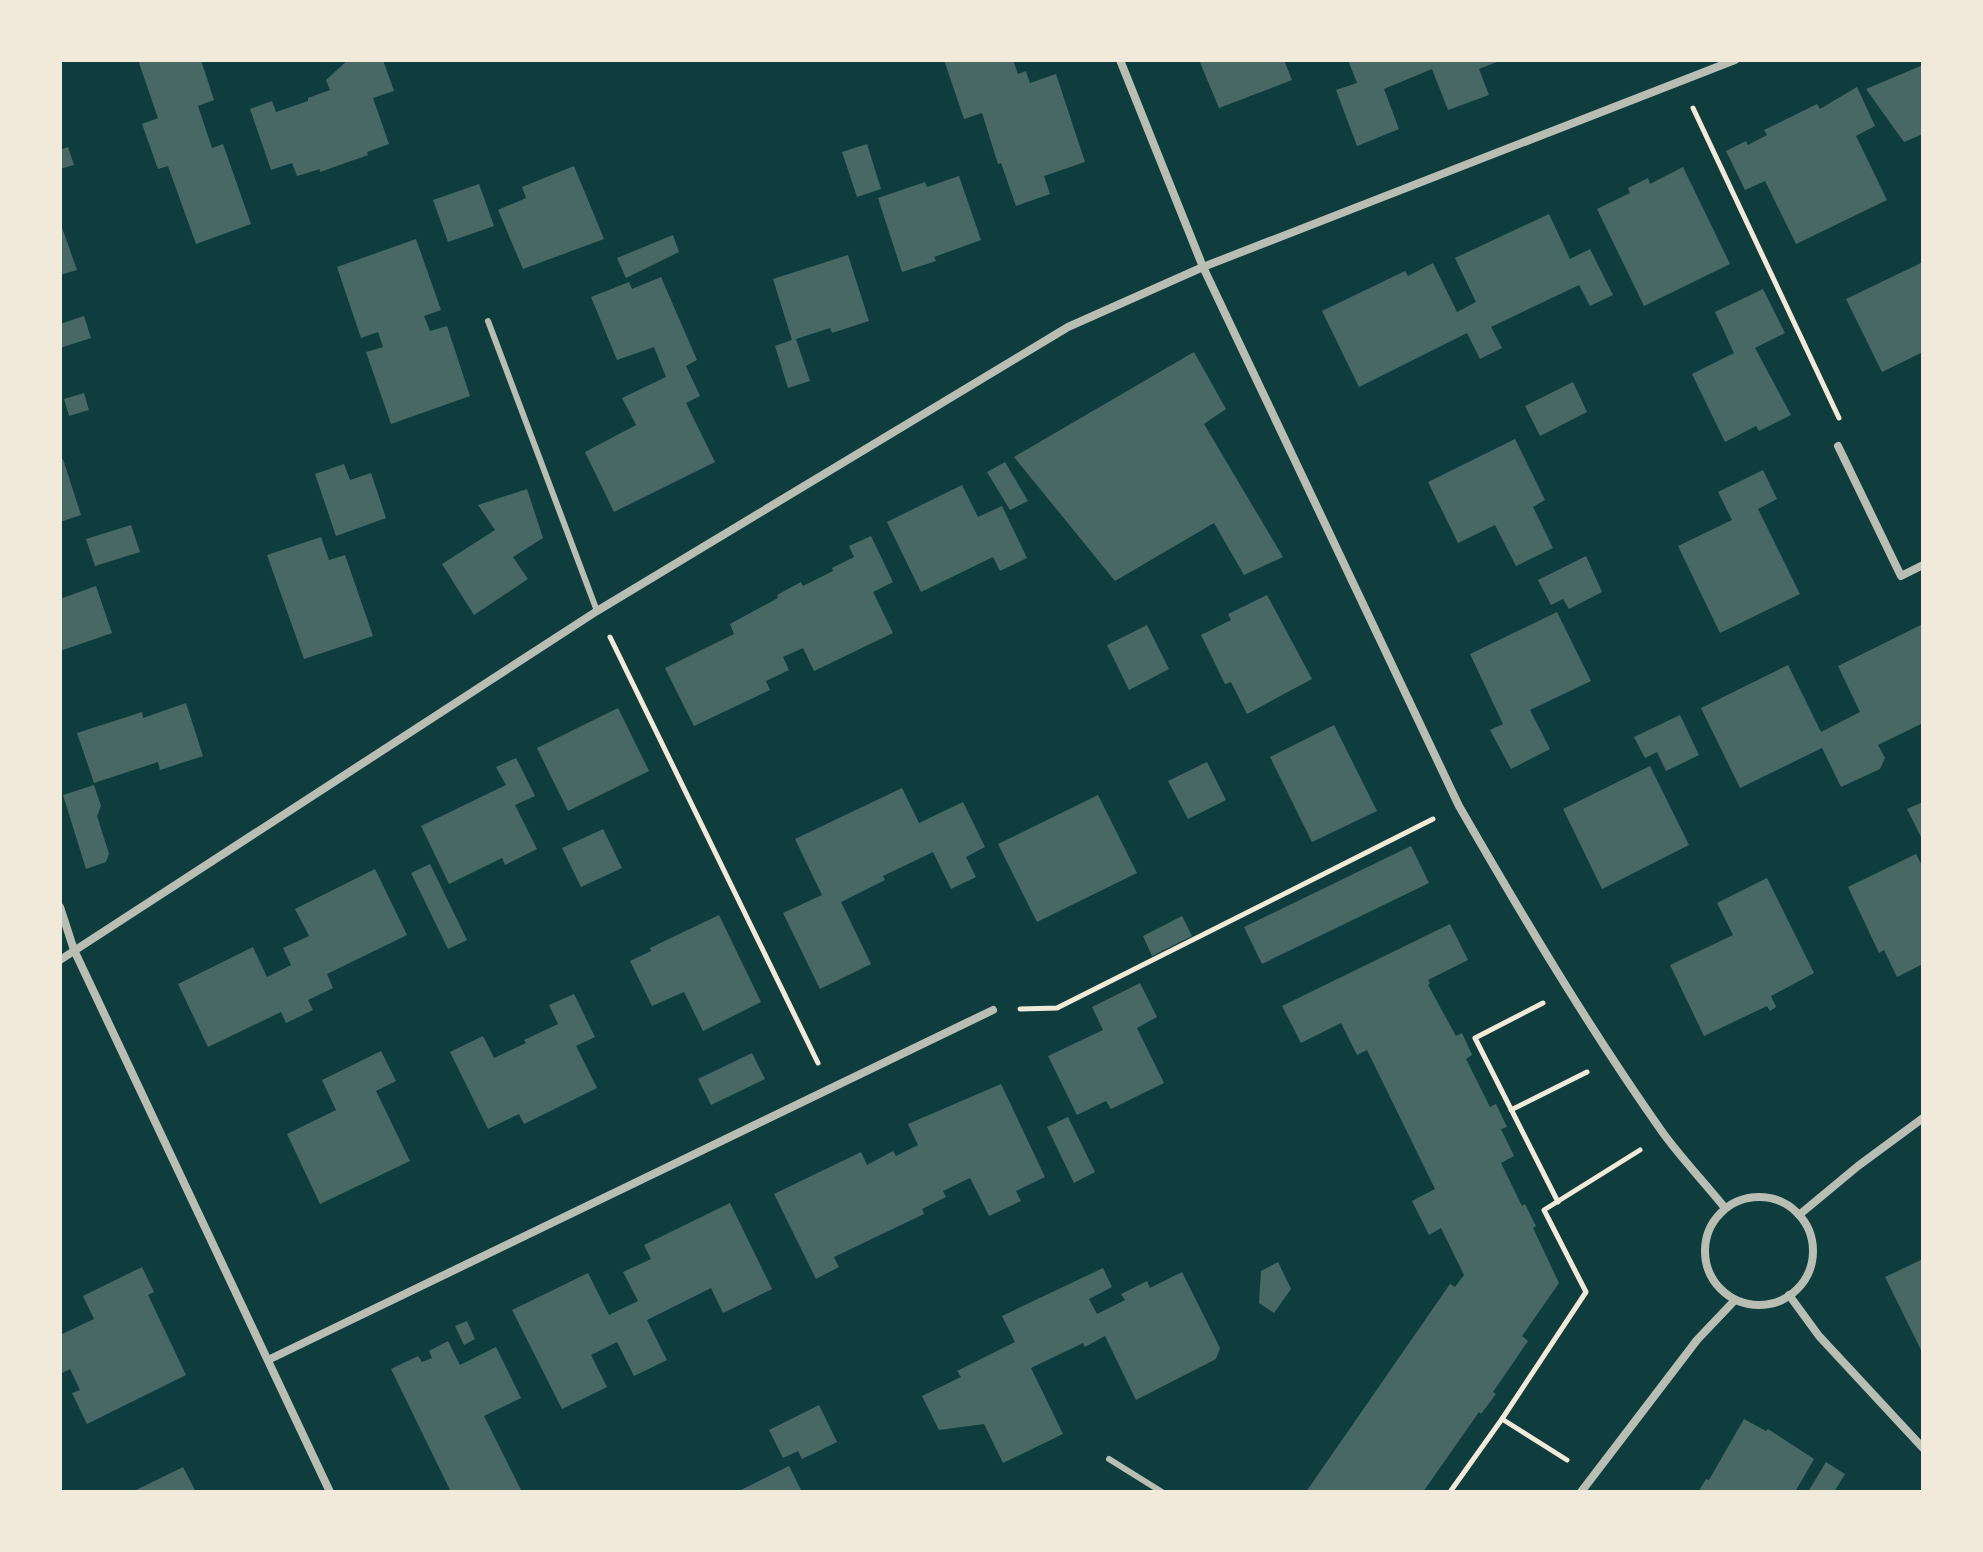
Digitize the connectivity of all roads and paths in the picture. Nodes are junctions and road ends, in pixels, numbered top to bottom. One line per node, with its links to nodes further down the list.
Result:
1 (1120, 60): 4 (street)
2 (1735, 60): 3 (street)
3 (1684, 80): 4 (street); 6 (path)
4 (1203, 267): 8 (street); 9 (street)
5 (488, 321): 8 (lane)
6 (1838, 446): 7 (street)
7 (1923, 565)
8 (597, 611): 11 (street); 16 (path)
9 (1459, 806): 13 (street); 14 (path)
10 (60, 907): 11 (street)
11 (74, 950): 12 (street); 25 (street)
12 (60, 960)
13 (1569, 989): 15 (street); 17 (path)
14 (993, 1010): 16 (street)
15 (1613, 1059): 17 (path); 19 (street)
16 (831, 1089): 25 (street)
17 (1511, 1110): 20 (path)
18 (1923, 1118): 22 (street)
19 (1665, 1135): 20 (path); 21 (street)
20 (1558, 1202): 26 (path)
21 (1725, 1208): 22 (street); 24 (street)
22 (1799, 1215): 23 (street)
23 (1789, 1295): 24 (street); 27 (street)
24 (1735, 1300): 29 (street)
25 (268, 1360): 30 (street)
26 (1502, 1419): 29 (path); 32 (path)
27 (1923, 1448)
28 (1109, 1459): 31 (lane)
29 (1592, 1476): 33 (street)
30 (330, 1492)
31 (1162, 1492)
32 (1450, 1492)
33 (1581, 1492)

